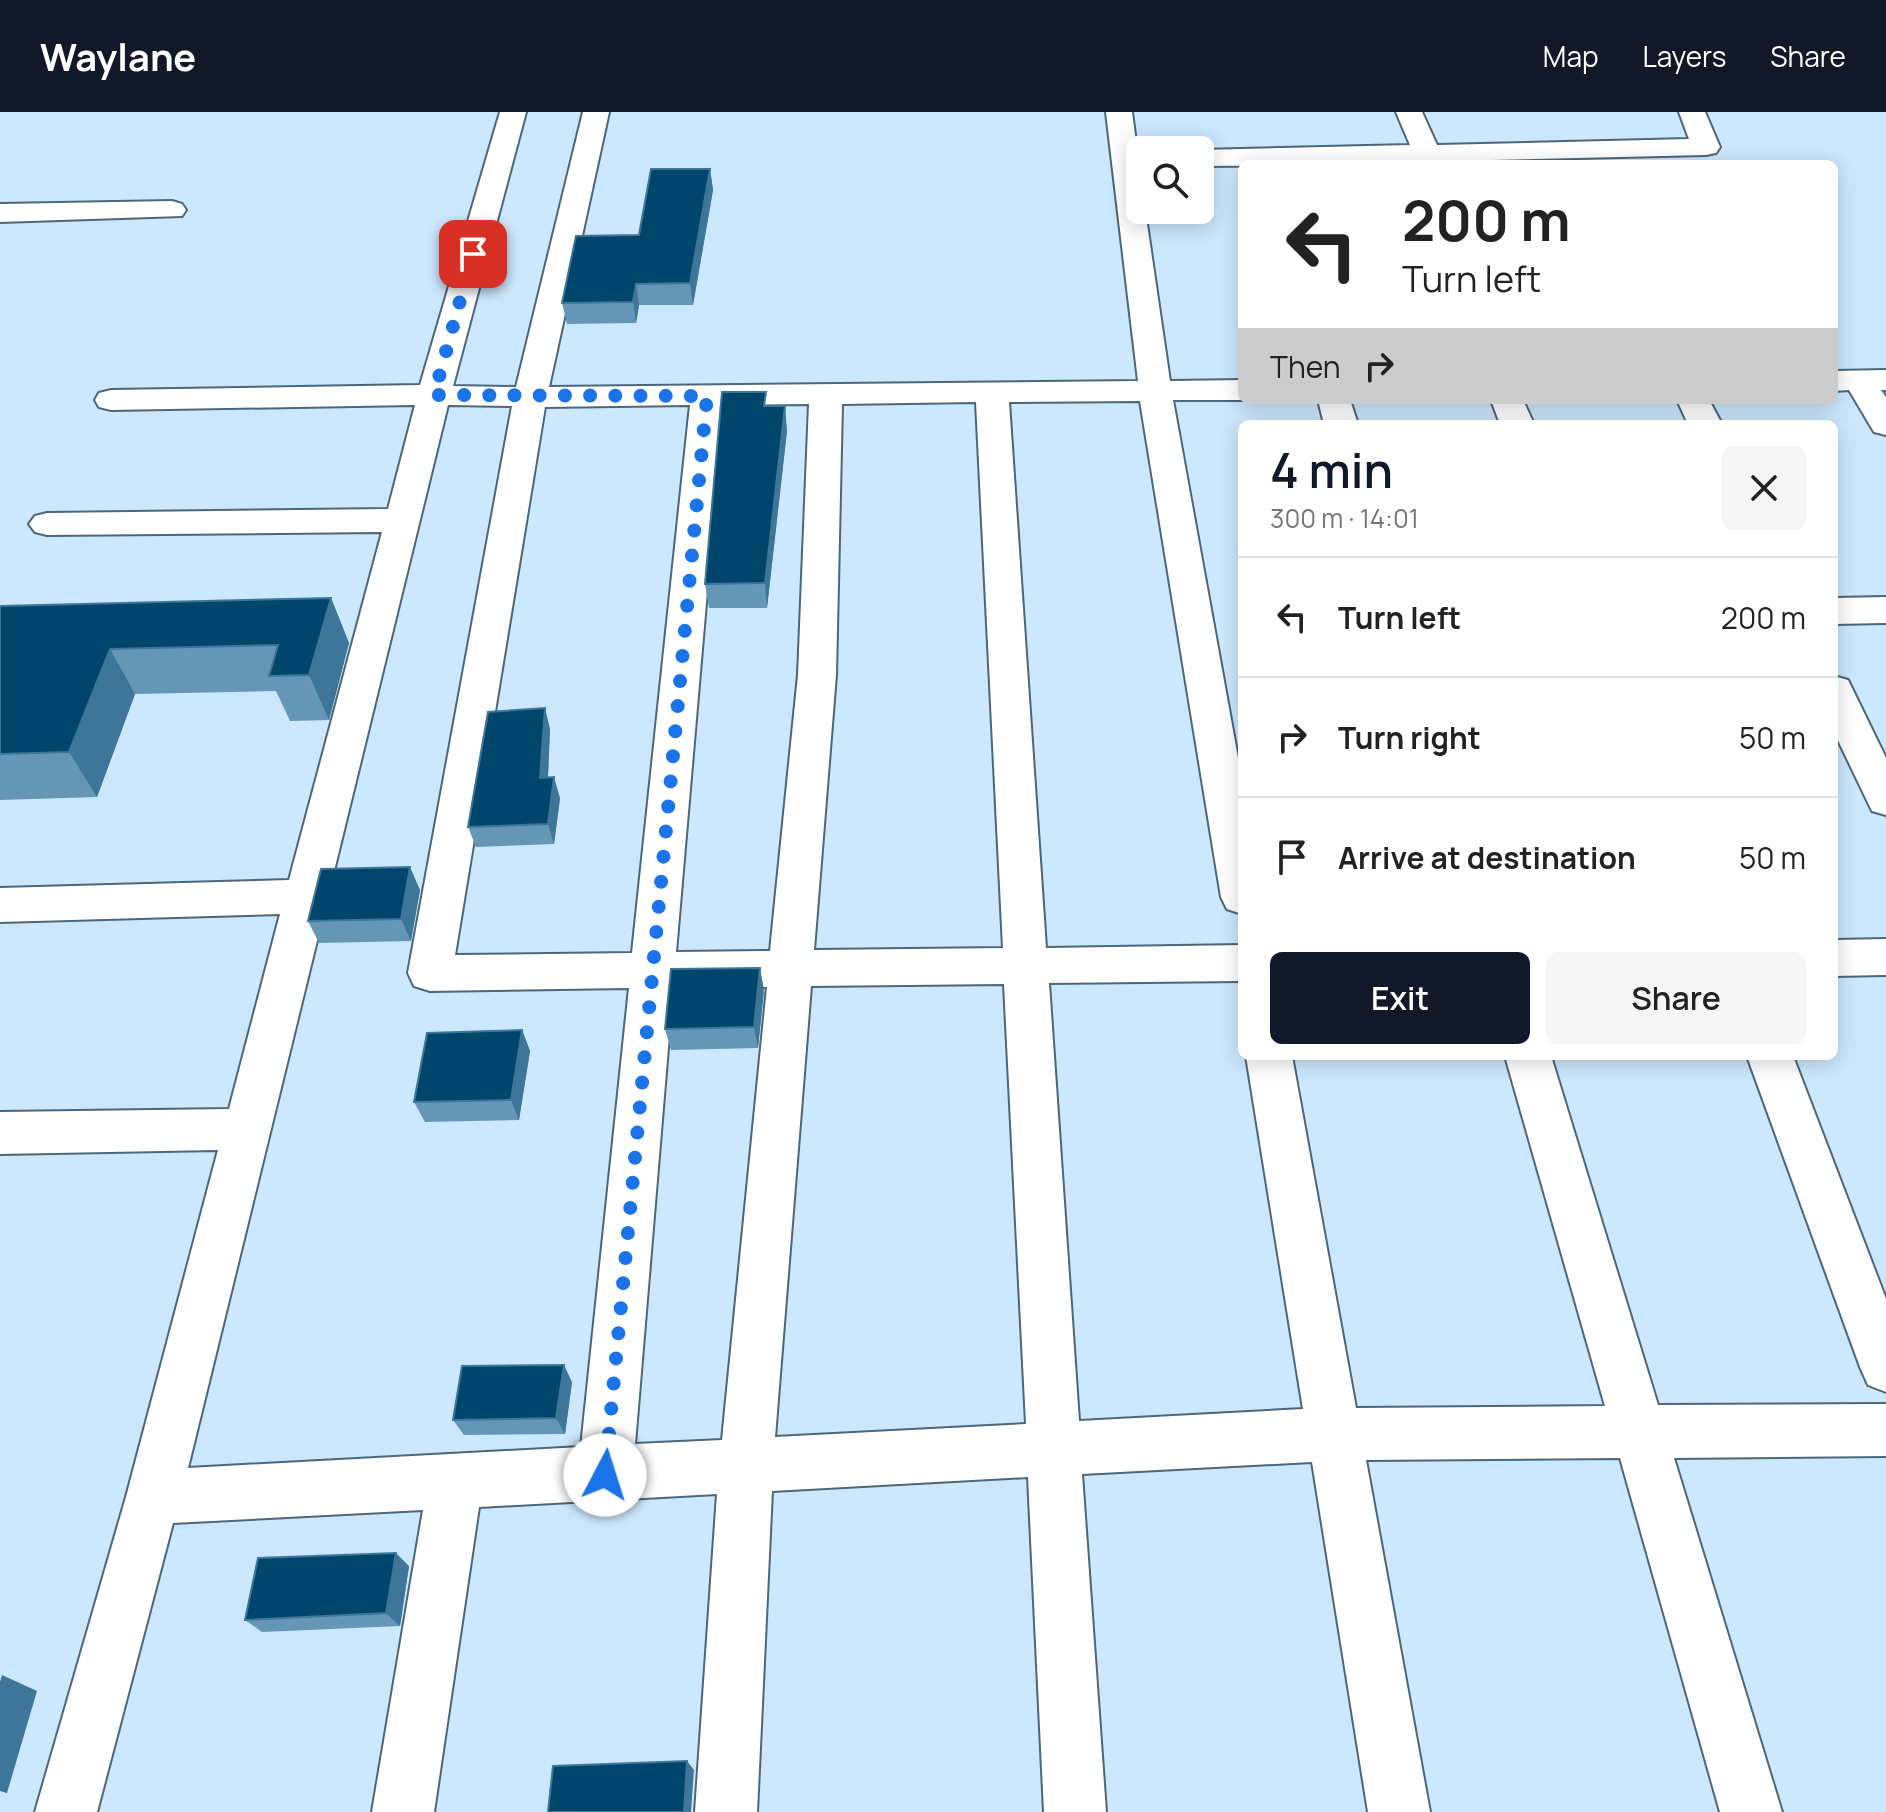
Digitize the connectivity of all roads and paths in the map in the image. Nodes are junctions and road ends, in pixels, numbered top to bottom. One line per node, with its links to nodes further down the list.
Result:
1 (513, 112): 17 (street)
2 (596, 112): 20 (street)
3 (1119, 112): 6 (street)
4 (1409, 112): 7 (street)
5 (1692, 112): 7 (street)
6 (1126, 137)
7 (1430, 157): 9 (street)
8 (1214, 158): 9 (street)
9 (1278, 160)
10 (172, 210): 11 (street)
11 (0, 213)
12 (1139, 224): 15 (street)
13 (1860, 381): 22 (street)
14 (1238, 390): 15 (street)
15 (1155, 391): 16 (street); 29 (street)
16 (992, 394): 18 (street); 35 (street)
17 (434, 395): 20 (street); 21 (street); 23 (street)
18 (826, 395): 19 (street); 36 (street)
19 (707, 396): 20 (street); 37 (street)
20 (530, 397): 37 (street)
21 (111, 400)
22 (1886, 425)
23 (405, 520): 24 (street); 30 (street)
24 (47, 524)
25 (1886, 610): 26 (street)
26 (1838, 611)
27 (1838, 698): 28 (street)
28 (1886, 800)
29 (1238, 874)
30 (308, 896): 31 (street); 41 (street)
31 (0, 905)
32 (1886, 957): 33 (street)
33 (1838, 958)
34 (1238, 963): 35 (street)
35 (1026, 965): 36 (street); 47 (street)
36 (791, 968): 37 (street); 48 (street)
37 (652, 971): 49 (street)
38 (1270, 1060): 46 (street)
39 (1529, 1060): 45 (street)
40 (1771, 1060): 43 (street)
41 (248, 1129): 42 (street); 51 (street)
42 (0, 1133)
43 (1886, 1367)
44 (1886, 1430): 45 (street)
45 (1639, 1432): 46 (street); 57 (street)
46 (1334, 1434): 47 (street); 56 (street)
47 (1054, 1450): 48 (street); 55 (street)
48 (746, 1467): 49 (street); 54 (street)
49 (605, 1475): 50 (street)
50 (455, 1483): 51 (street); 53 (street)
51 (153, 1497): 52 (street)
52 (66, 1812)
53 (403, 1812)
54 (726, 1812)
55 (1075, 1812)
56 (1399, 1812)
57 (1751, 1812)

